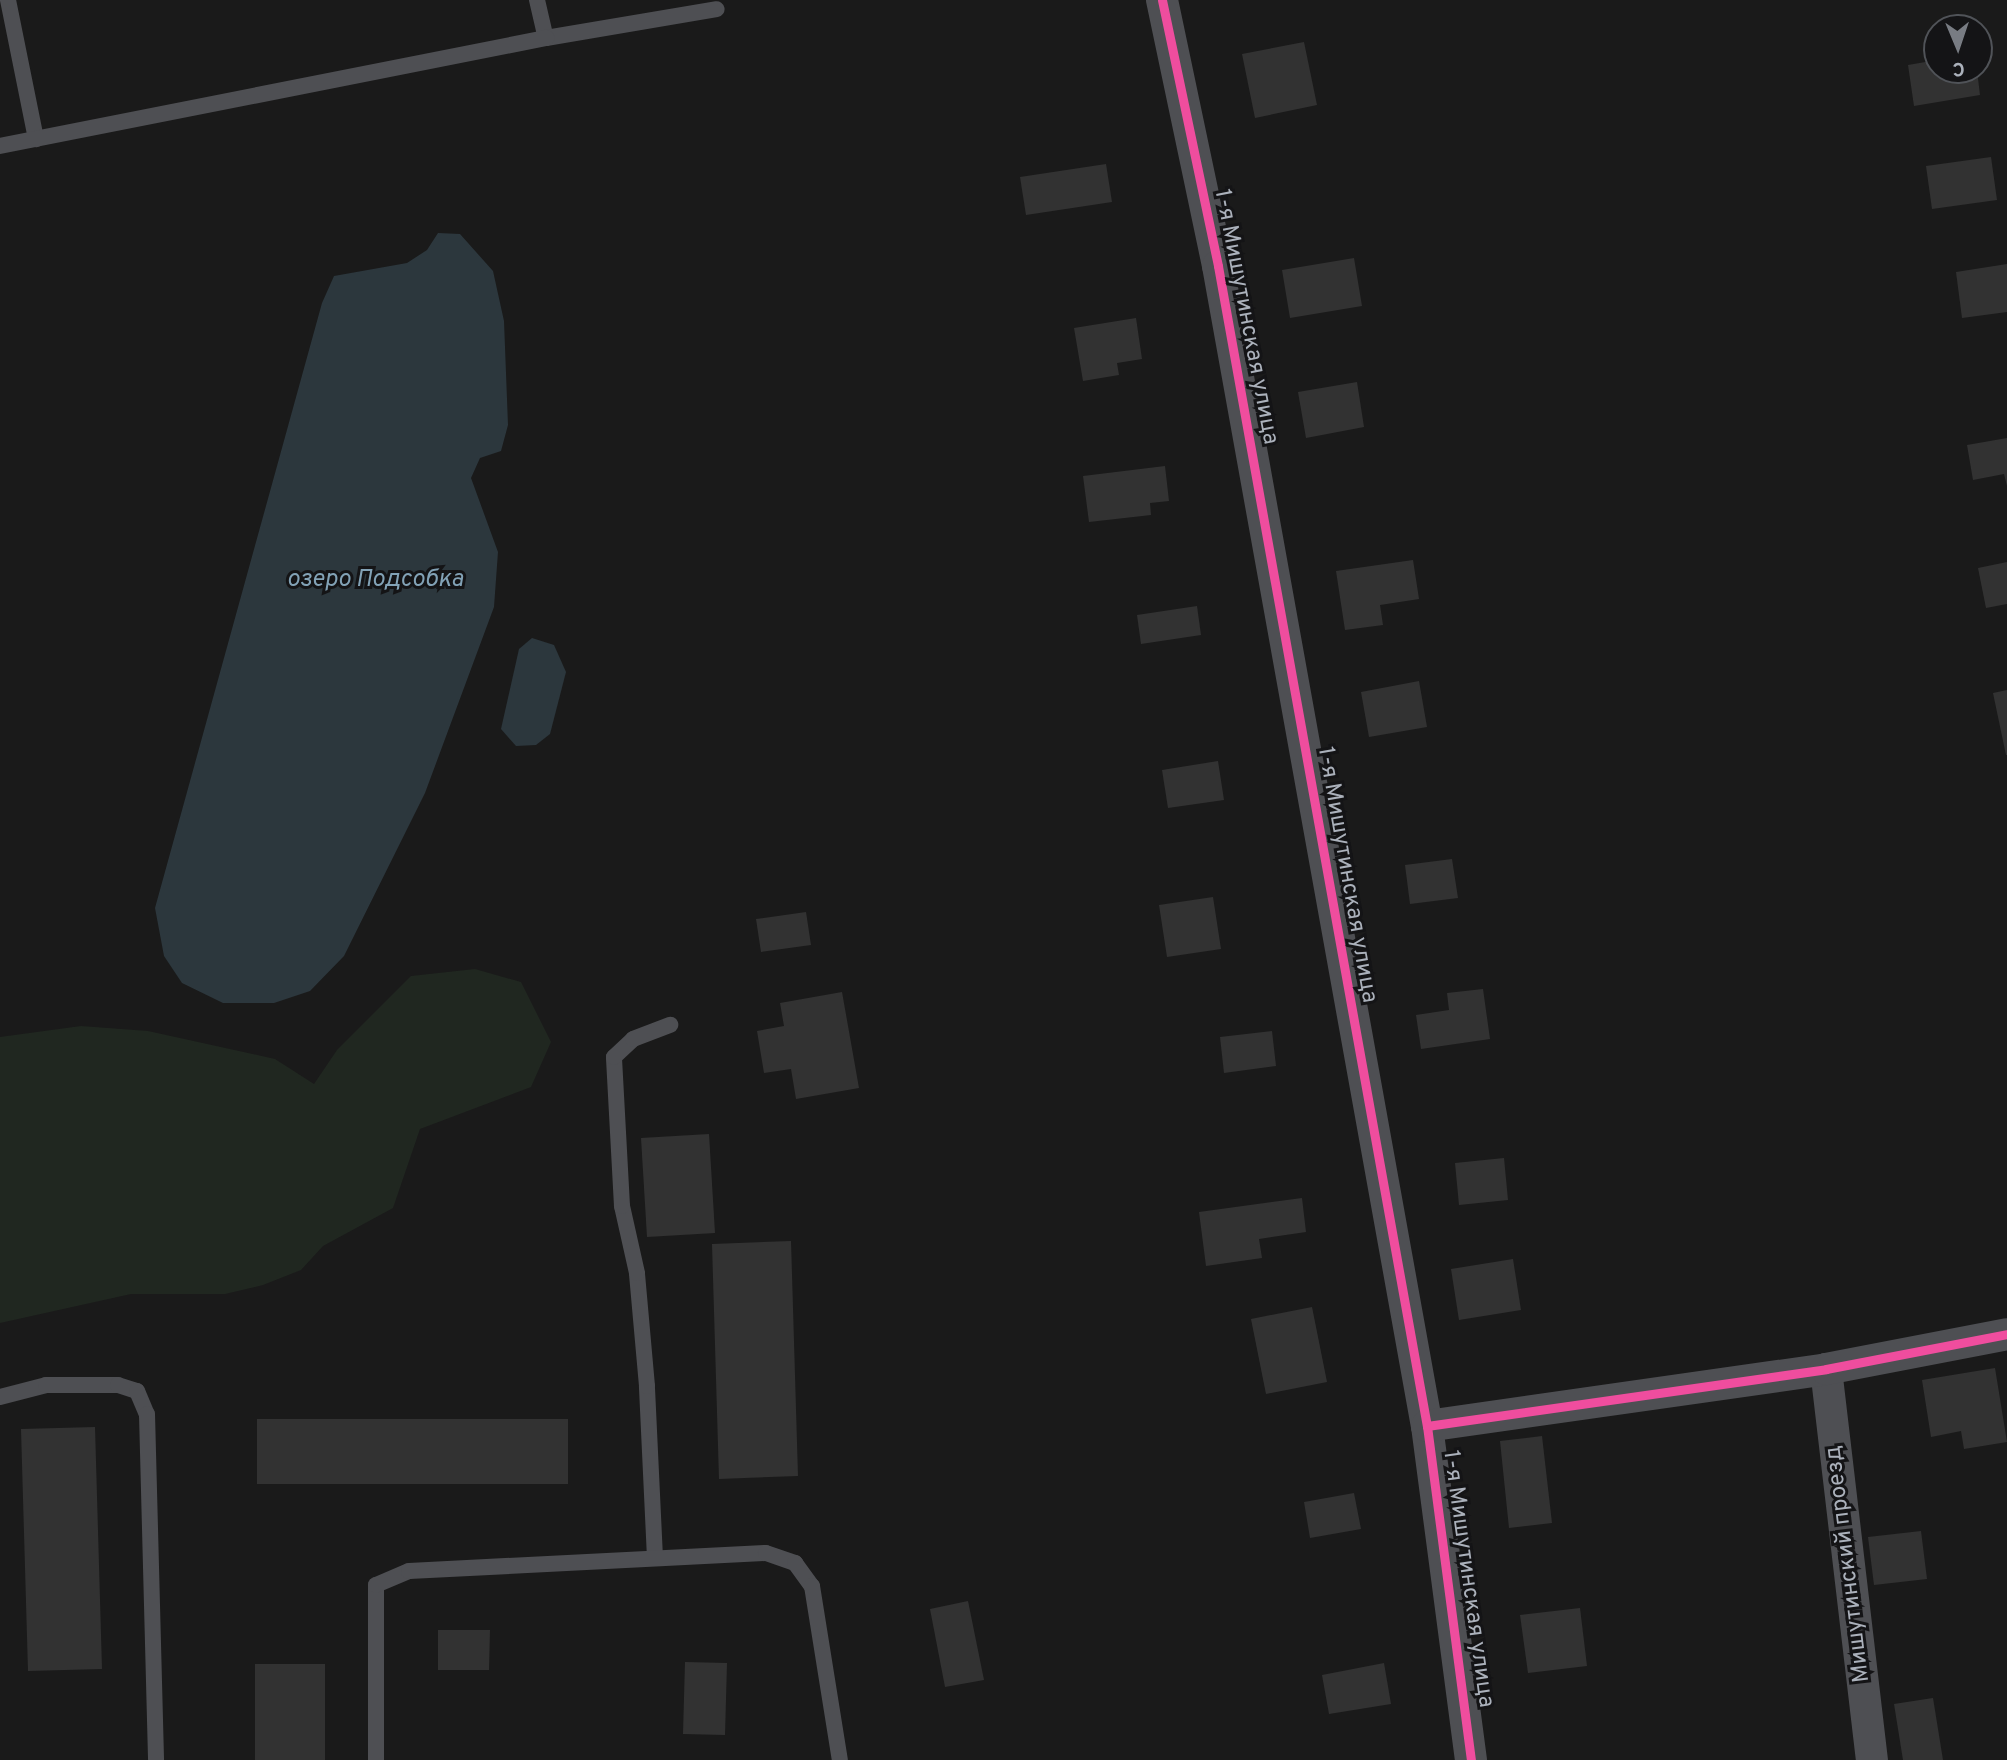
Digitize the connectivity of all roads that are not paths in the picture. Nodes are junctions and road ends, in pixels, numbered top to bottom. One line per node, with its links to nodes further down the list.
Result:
1 (8, 0): 6 (lane)
2 (537, 0): 5 (lane)
3 (1161, 0): 12 (street, 1-я Мишутинская улица)
4 (717, 9): 5 (lane)
5 (546, 38): 6 (lane)
6 (36, 139): 7 (lane)
7 (0, 146)
8 (670, 1026): 13 (lane)
9 (2007, 1334): 10 (street)
10 (1826, 1369): 12 (street); 18 (street, Мишутинский проезд)
11 (0, 1396): 14 (lane)
12 (1427, 1426): 17 (street, 1-я Мишутинская улица)
13 (655, 1558): 15 (lane); 16 (lane)
14 (156, 1760)
15 (376, 1760)
16 (840, 1760)
17 (1471, 1760)
18 (1872, 1760)

